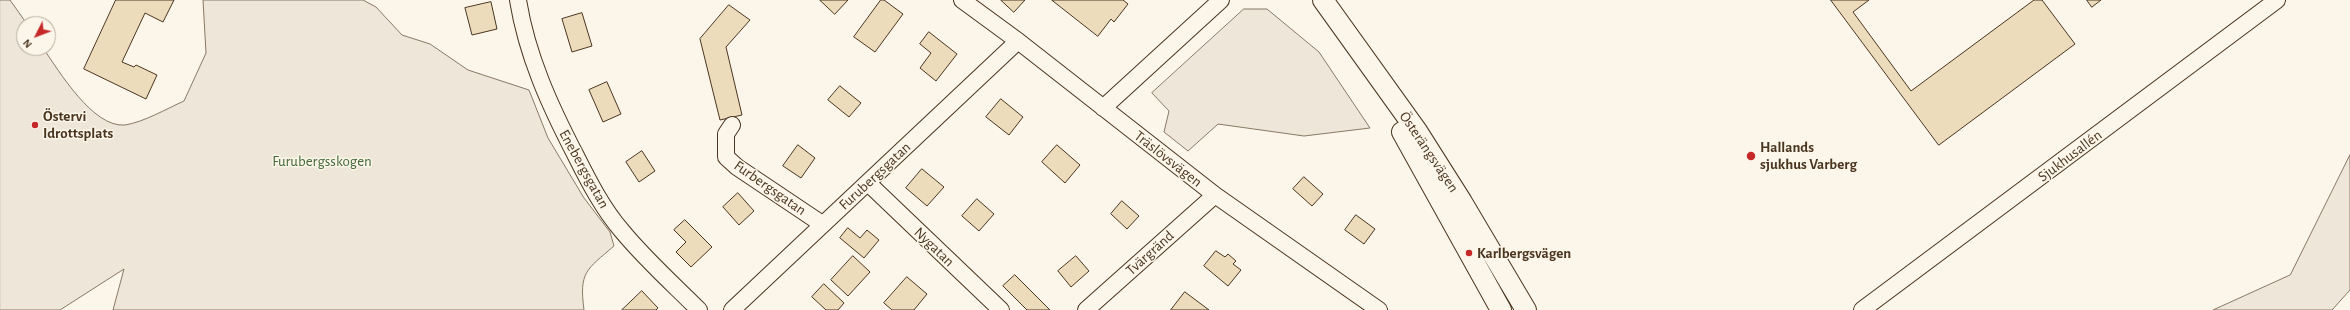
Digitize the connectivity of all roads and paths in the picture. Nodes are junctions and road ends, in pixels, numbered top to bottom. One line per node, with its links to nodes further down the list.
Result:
1 (518, 0): 15 (street, Enebergsgatan)
2 (962, 0): 7 (street, Träslövsvägen)
3 (1221, 0): 8 (street)
4 (1308, 0): 14 (street, Österängsvägen)
5 (1323, 0): 13 (street, Österängsvägen)
6 (2277, 0): 20 (street, Sjukhusallén)
7 (1018, 41): 8 (street, Träslövsvägen); 10 (street, Furubergsgatan)
8 (1103, 108): 11 (street, Träslövsvägen)
9 (732, 125): 12 (street, Furbergsgatan)
10 (868, 183): 12 (street, Furubergsgatan); 17 (street, Nygatan)
11 (1215, 195): 18 (street, Tvärgränd); 19 (street, Träslövsvägen)
12 (822, 224): 16 (street, Furubergsgatan)
13 (1526, 306)
14 (1500, 307)
15 (699, 310)
16 (732, 310)
17 (1001, 310)
18 (1086, 310)
19 (1379, 310)
20 (1862, 310)

